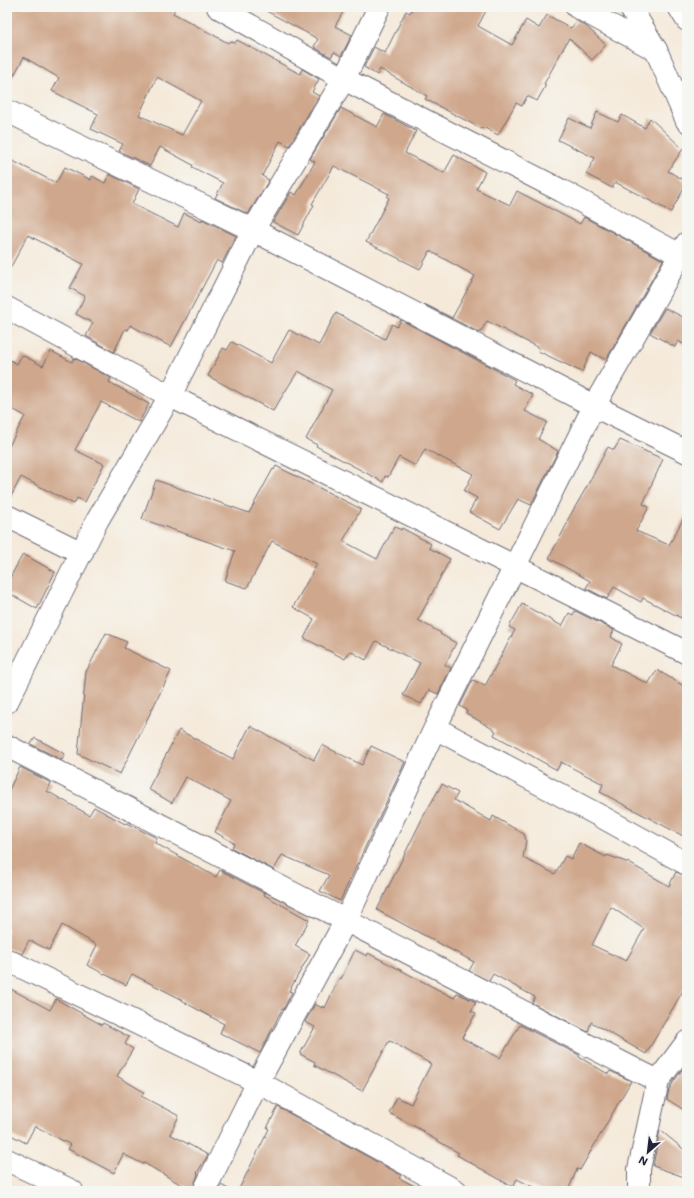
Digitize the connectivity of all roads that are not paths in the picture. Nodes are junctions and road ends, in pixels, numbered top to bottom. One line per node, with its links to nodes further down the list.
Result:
1 (218, 7): 8 (main road)
2 (379, 7): 8 (main road)
3 (577, 7): 7 (main road)
4 (630, 7): 7 (main road)
5 (679, 7): 6 (main road)
6 (687, 20)
7 (656, 50): 10 (main road)
8 (344, 79): 11 (main road); 12 (main road)
9 (7, 111): 11 (main road)
10 (687, 121)
11 (253, 230): 14 (main road); 15 (main road)
12 (684, 249): 15 (main road)
13 (7, 308): 14 (main road)
14 (170, 396): 18 (main road); 19 (main road)
15 (594, 406): 16 (main road); 19 (main road)
16 (687, 452)
17 (7, 516): 18 (main road)
18 (82, 553): 21 (main road)
19 (514, 566): 20 (main road); 23 (main road)
20 (687, 653)
21 (12, 680): 22 (main road)
22 (7, 702)
23 (434, 728): 25 (main road); 26 (main road)
24 (7, 746): 26 (main road)
25 (687, 864)
26 (346, 920): 29 (main road); 30 (main road)
27 (7, 960): 30 (main road)
28 (687, 1042): 29 (main road)
29 (658, 1081): 35 (main road)
30 (258, 1082): 33 (main road); 34 (main road)
31 (7, 1160): 32 (main road)
32 (72, 1191)
33 (204, 1191)
34 (456, 1191)
35 (639, 1191)

